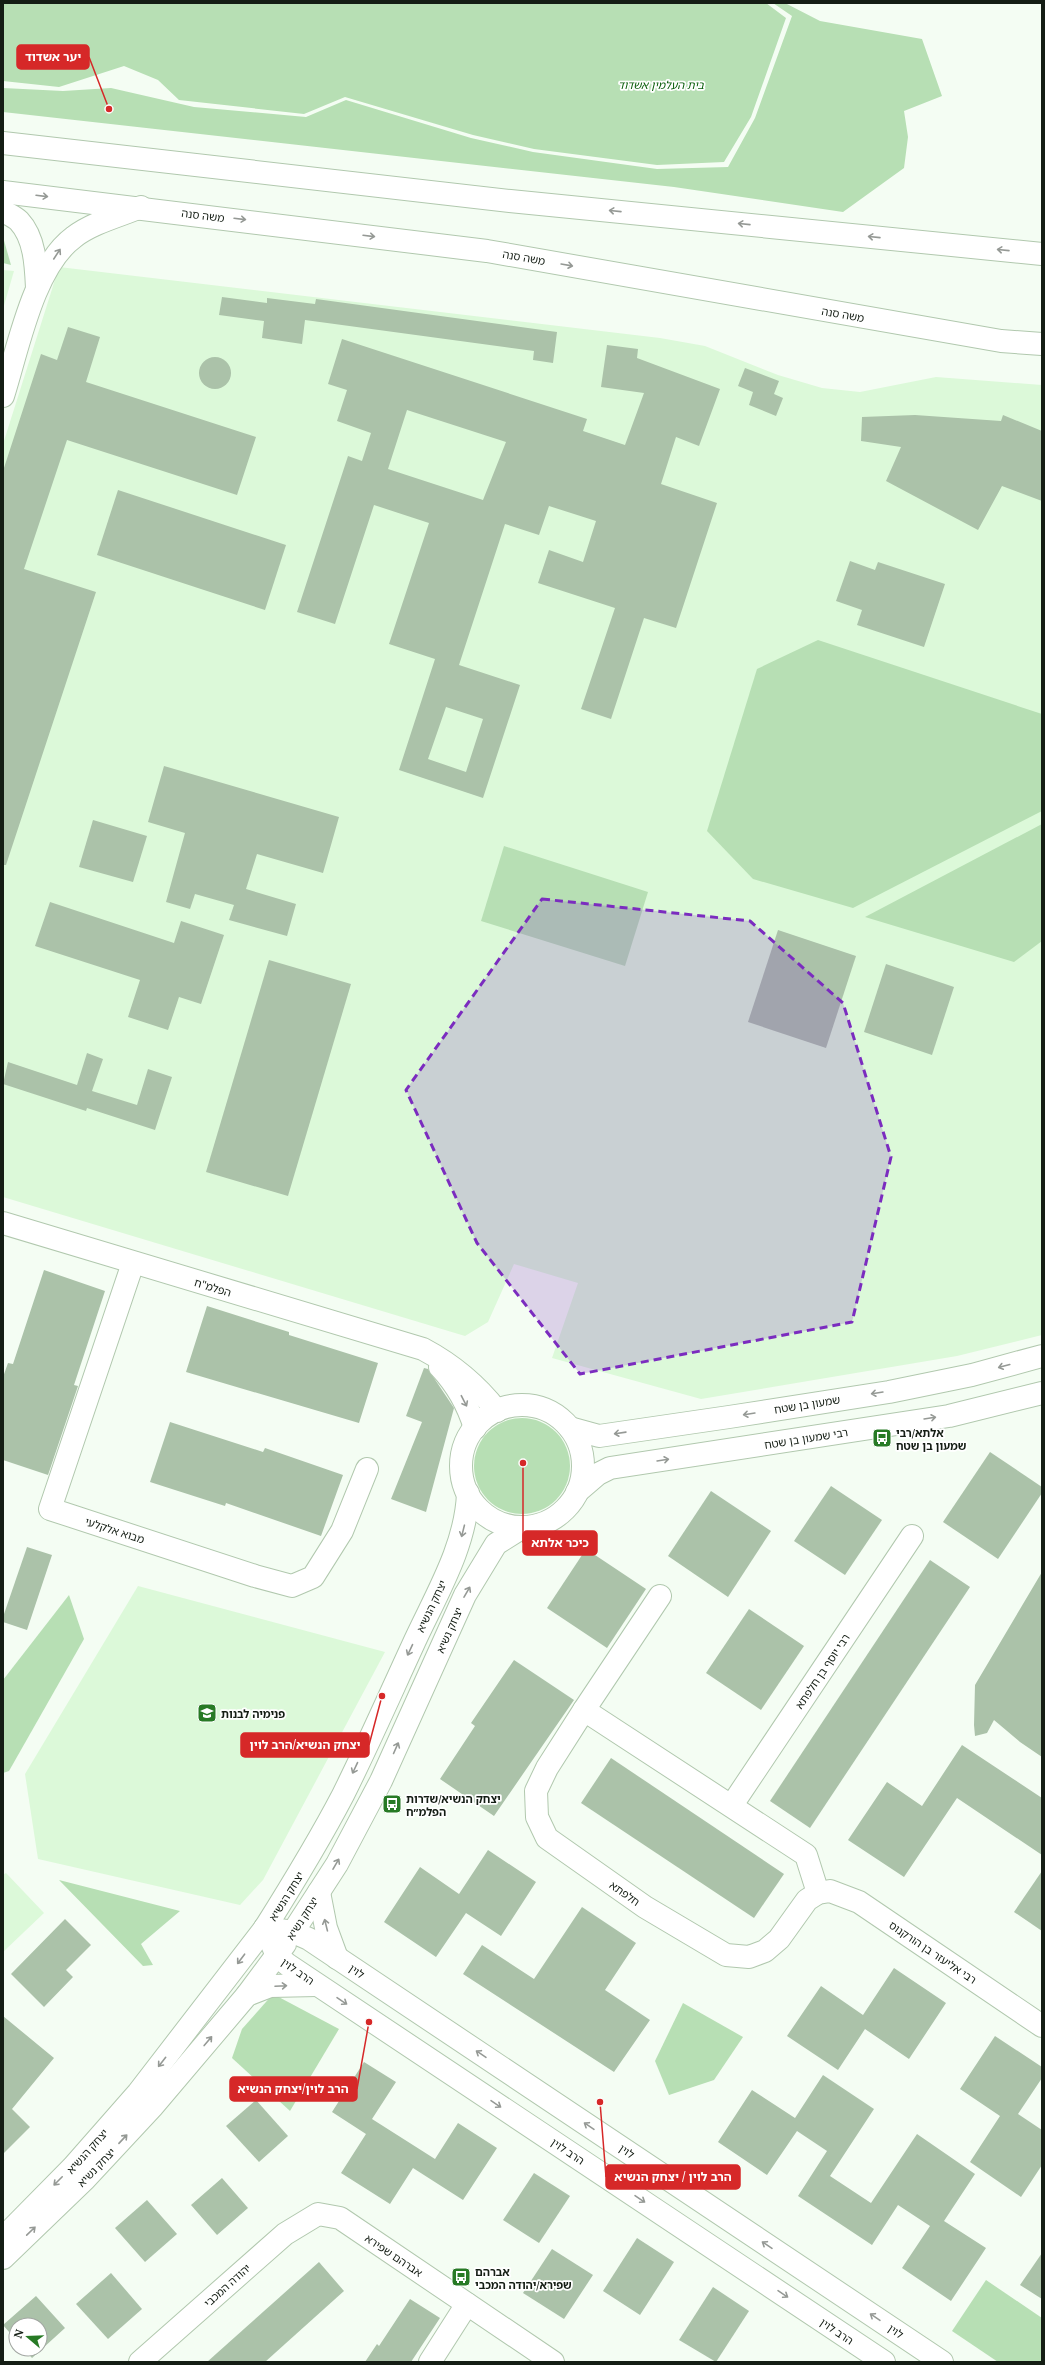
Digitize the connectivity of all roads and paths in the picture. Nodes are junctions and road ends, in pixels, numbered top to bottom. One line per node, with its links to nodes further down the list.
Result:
1 (3, 143): 5 (street, one-way to 1)
2 (3, 192): 3 (street, משה סנה, one-way to 3)
3 (141, 207): 6 (street, one-way to 3); 7 (street, משה סנה, one-way to 7)
4 (3, 211): 6 (street)
5 (1042, 254)
6 (37, 288): 8 (street)
7 (1042, 344)
8 (3, 396)
9 (3, 1223): 10 (street, הפלמ"ח)
10 (133, 1263): 11 (street, הפלמ"ח); 17 (street, מבוא אלקלעי)
11 (423, 1349): 14 (street, הפלמ"ח); 15 (street, one-way to 15)
12 (1042, 1356): 16 (street, שמעון בן שטח, one-way to 16)
13 (1042, 1393): 18 (street, רבי שמעון בן שטח, one-way to 13)
14 (497, 1410): 15 (street); 16 (street)
15 (475, 1428): 19 (street)
16 (570, 1428): 18 (street)
17 (367, 1469)
18 (577, 1492): 20 (street)
19 (468, 1493): 20 (street); 27 (street, יצחק הנשיא, one-way to 27)
20 (523, 1527): 25 (street, יצחק נשיא, one-way to 20)
21 (912, 1536): 24 (street, רבי יוסף בן חלפתא)
22 (660, 1596): 23 (street)
23 (584, 1710): 24 (street); 26 (street, חלפתא)
24 (732, 1805): 26 (street)
25 (319, 1892): 28 (street, יצחק נשיא); 30 (street, one-way to 25)
26 (818, 1893): 33 (street, רבי אליעזר בן הורקנוס)
27 (265, 1928): 28 (street, לוין); 29 (street, הרב לוין); 35 (street, יצחק הנשיא, one-way to 35)
28 (293, 1932): 29 (street, יצחק נשיא); 30 (street, לוין)
29 (277, 1956): 31 (street, הרב לוין); 32 (street, יצחק נשיא)
30 (337, 1958): 42 (street, לוין, one-way to 30)
31 (317, 1985): 32 (street, one-way to 31); 41 (street, הרב לוין, one-way to 41)
32 (247, 1995): 36 (street, יצחק נשיא, one-way to 32)
33 (1042, 2026)
34 (318, 2214): 37 (street, אברהם שפירא); 38 (street, יהודה המכבי)
35 (3, 2238)
36 (3, 2258)
37 (467, 2304): 39 (street); 40 (street, אברהם שפירא)
38 (140, 2362)
39 (430, 2362)
40 (554, 2362)
41 (884, 2362)
42 (942, 2362)

